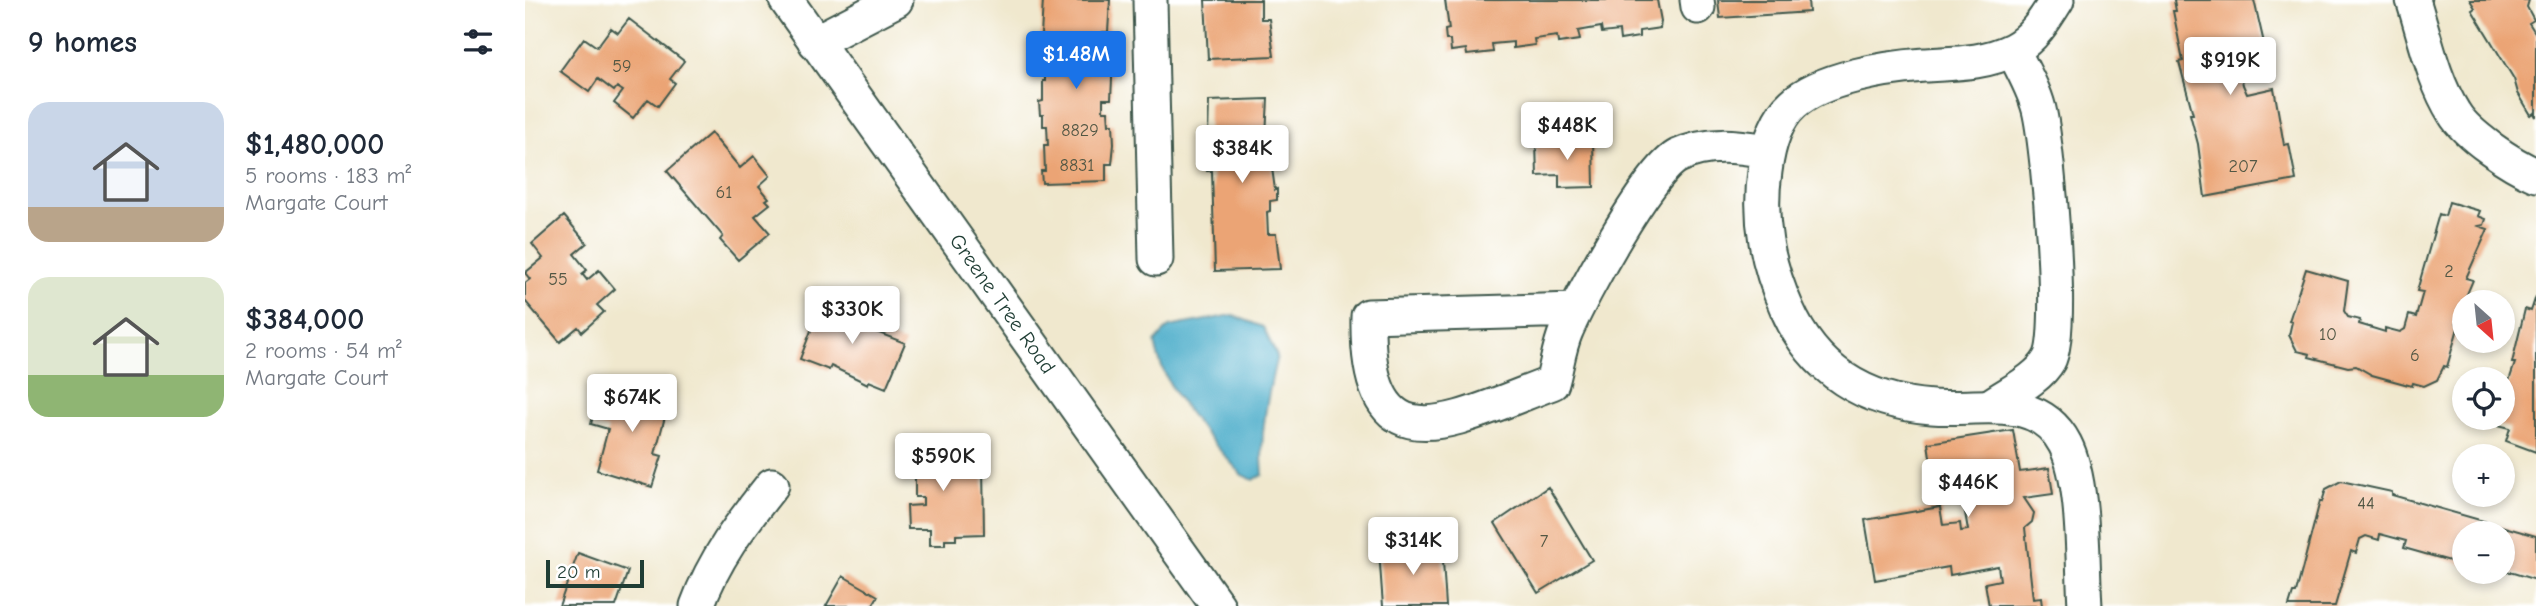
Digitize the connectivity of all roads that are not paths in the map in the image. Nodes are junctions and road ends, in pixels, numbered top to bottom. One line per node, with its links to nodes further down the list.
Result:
1 (786, 0): 6 (street, Greene Tree Road)
2 (896, 0): 6 (street)
3 (1150, 0): 10 (street)
4 (2057, 0): 7 (street)
5 (2413, 0): 9 (street)
6 (815, 41): 15 (street, Greene Tree Road)
7 (2013, 50): 8 (street); 12 (street)
8 (1767, 151): 11 (street); 12 (street)
9 (2536, 175)
10 (1156, 259)
11 (1576, 310): 11 (street)
12 (1990, 406): 16 (street)
13 (772, 485): 14 (street)
14 (697, 606)
15 (1218, 606)
16 (2085, 606)

